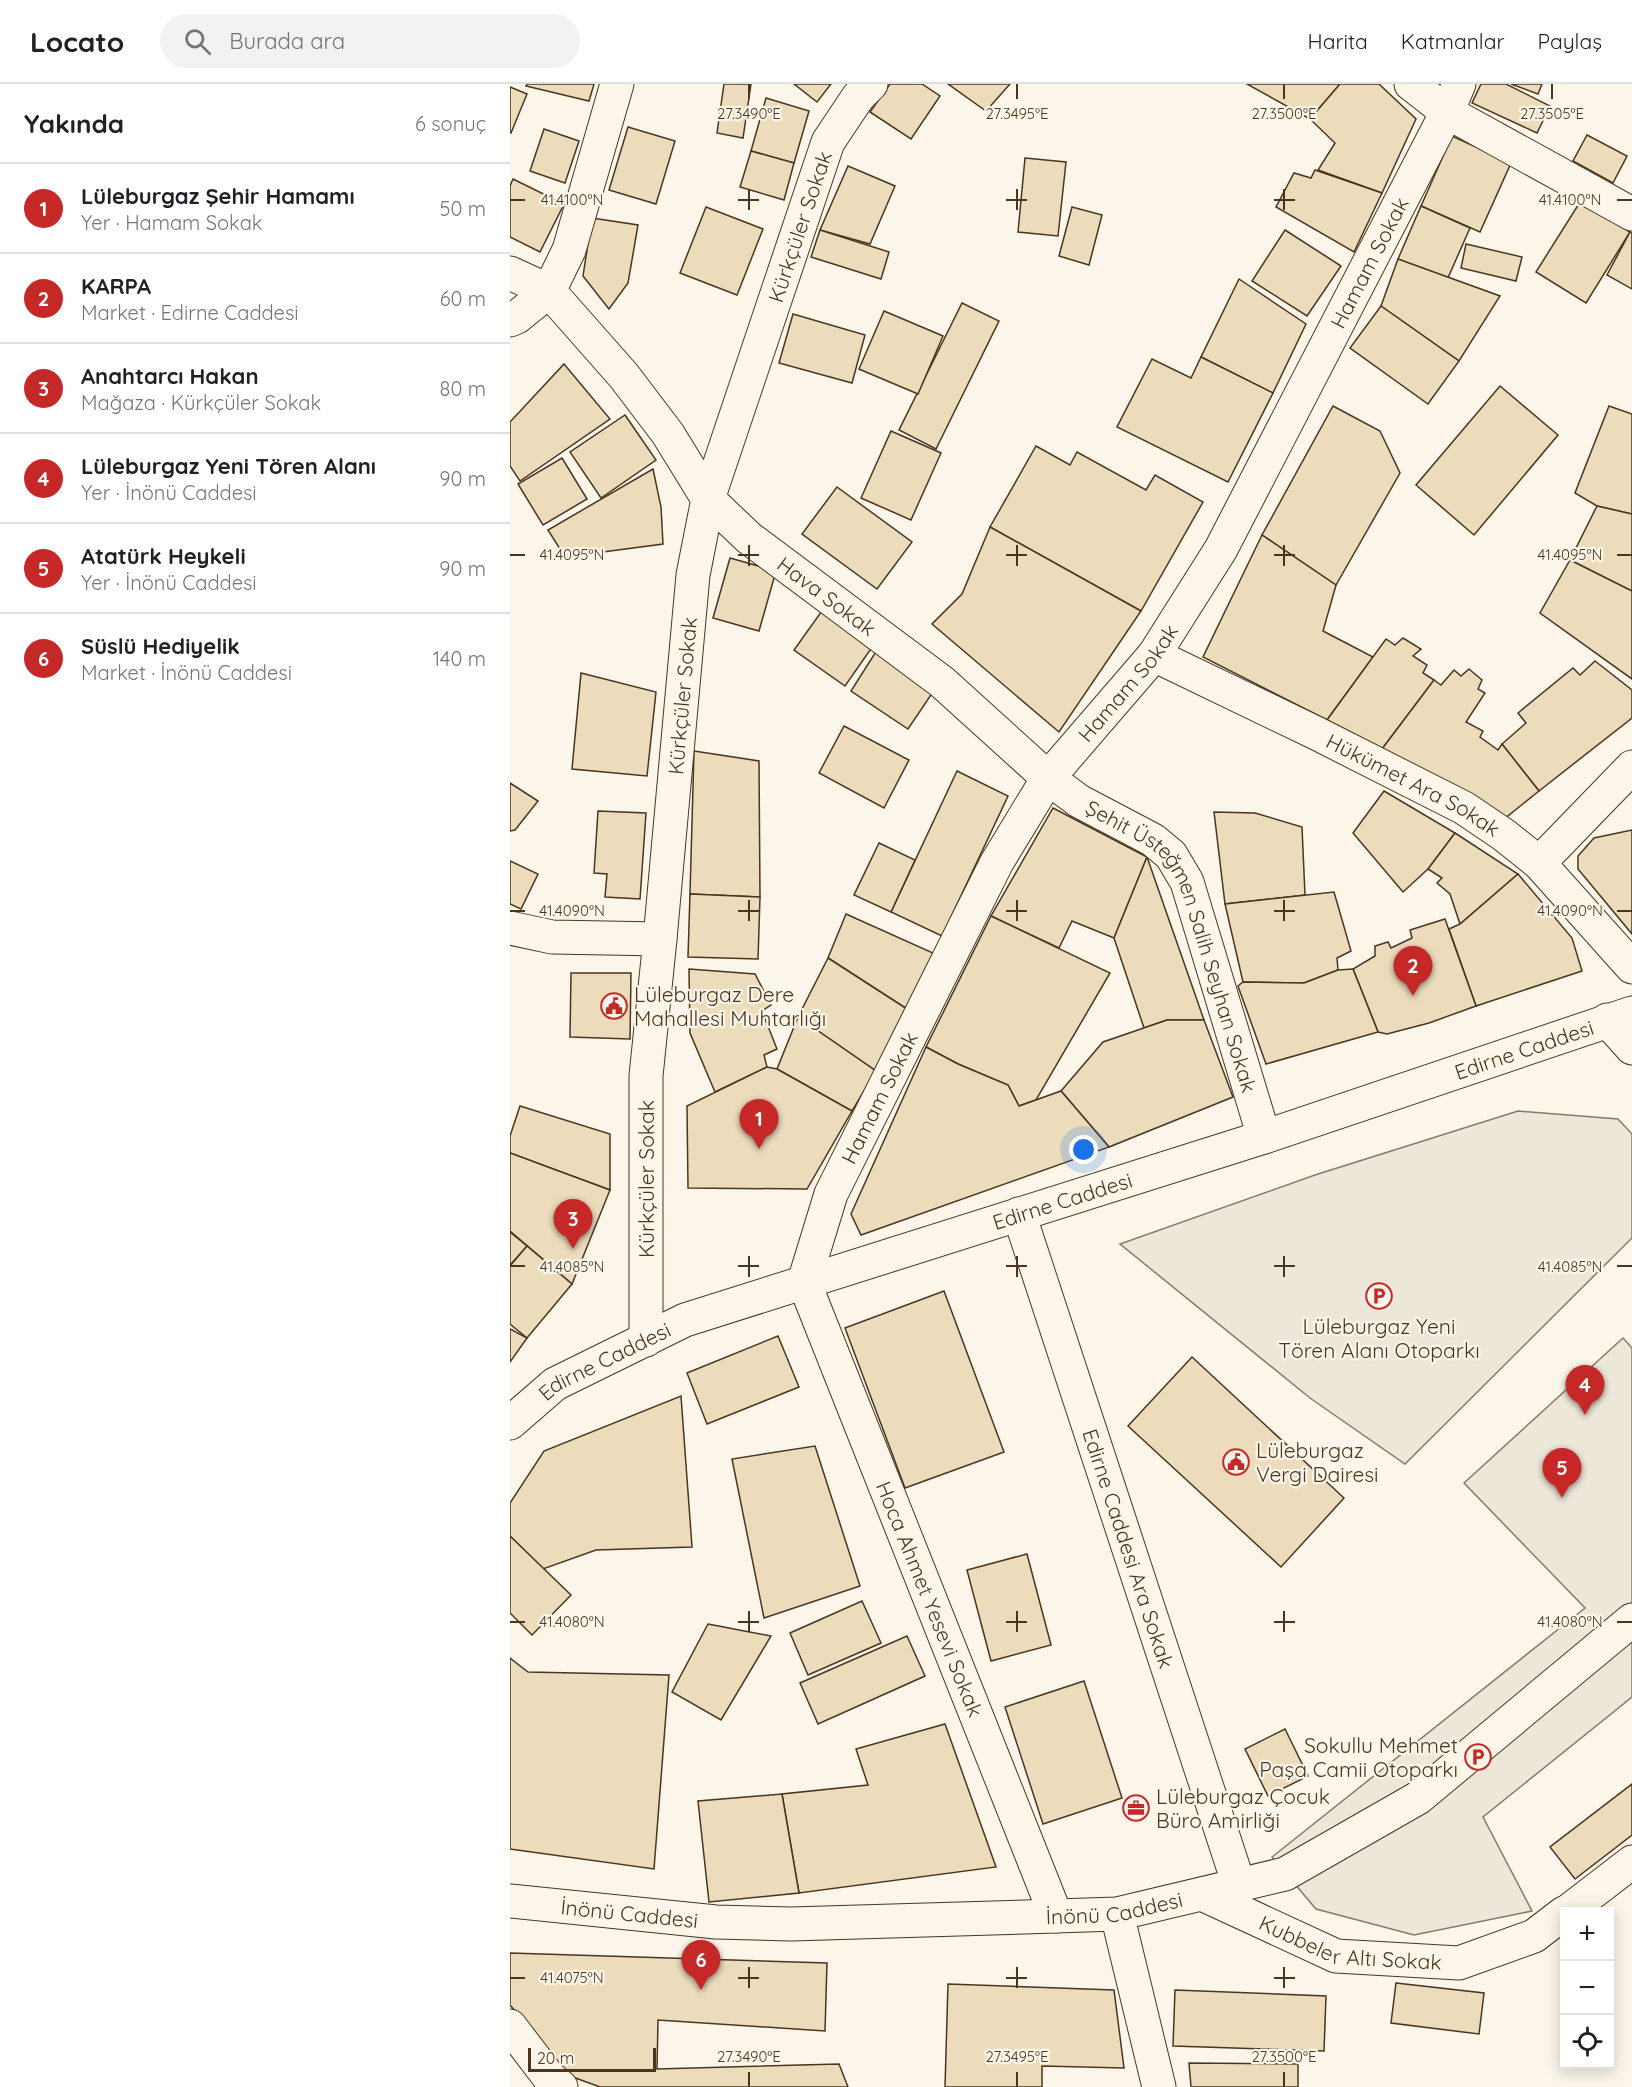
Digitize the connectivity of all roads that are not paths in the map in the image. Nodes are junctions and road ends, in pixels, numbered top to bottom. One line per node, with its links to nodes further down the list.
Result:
1 (616, 84): 7 (street)
2 (871, 84): 9 (street, Kürkçüler Sokak)
3 (1412, 84): 4 (street)
4 (1453, 98): 5 (street); 10 (street, Hamam Sokak)
5 (1632, 214)
6 (510, 273): 7 (street)
7 (549, 291): 8 (street); 9 (street, Hava Sokak)
8 (510, 321)
9 (708, 499): 12 (street, Hava Sokak); 15 (street, Kürkçüler Sokak)
10 (1154, 655): 12 (street, Hamam Sokak); 13 (street, Hükümet Ara Sokak)
11 (1632, 767): 13 (street)
12 (1048, 778): 19 (street, Şehit Üsteğmen Salih Seyhan Sokak); 21 (street, Hamam Sokak)
13 (1539, 863): 16 (street, Hükümet Ara Sokak)
14 (515, 937): 15 (street)
15 (660, 939): 22 (street, Kürkçüler Sokak)
16 (1632, 967)
17 (1619, 1017): 18 (street); 19 (street, Edirne Caddesi)
18 (1632, 1048)
19 (1264, 1137): 20 (street, Edirne Caddesi)
20 (1019, 1214): 21 (street, Edirne Caddesi); 26 (street, Edirne Caddesi Ara Sokak)
21 (804, 1282): 22 (street, Edirne Caddesi); 31 (street, Hoca Ahmet Yesevi Sokak)
22 (646, 1340): 23 (street, Edirne Caddesi)
23 (510, 1423)
24 (1632, 1620): 26 (street, İnönü Caddesi)
25 (1632, 1862): 29 (street, Kubbeler Altı Sokak)
26 (1239, 1885): 27 (street, İnönü Caddesi)
27 (1202, 1894): 30 (street, İnönü Caddesi); 32 (street, Kubbeler Altı Sokak)
28 (510, 1901): 31 (street, İnönü Caddesi)
29 (1572, 1907)
30 (1117, 1914): 31 (street, İnönü Caddesi); 35 (street)
31 (1056, 1916)
32 (1560, 1916)
33 (510, 2026): 34 (street)
34 (561, 2087)
35 (1159, 2087)

